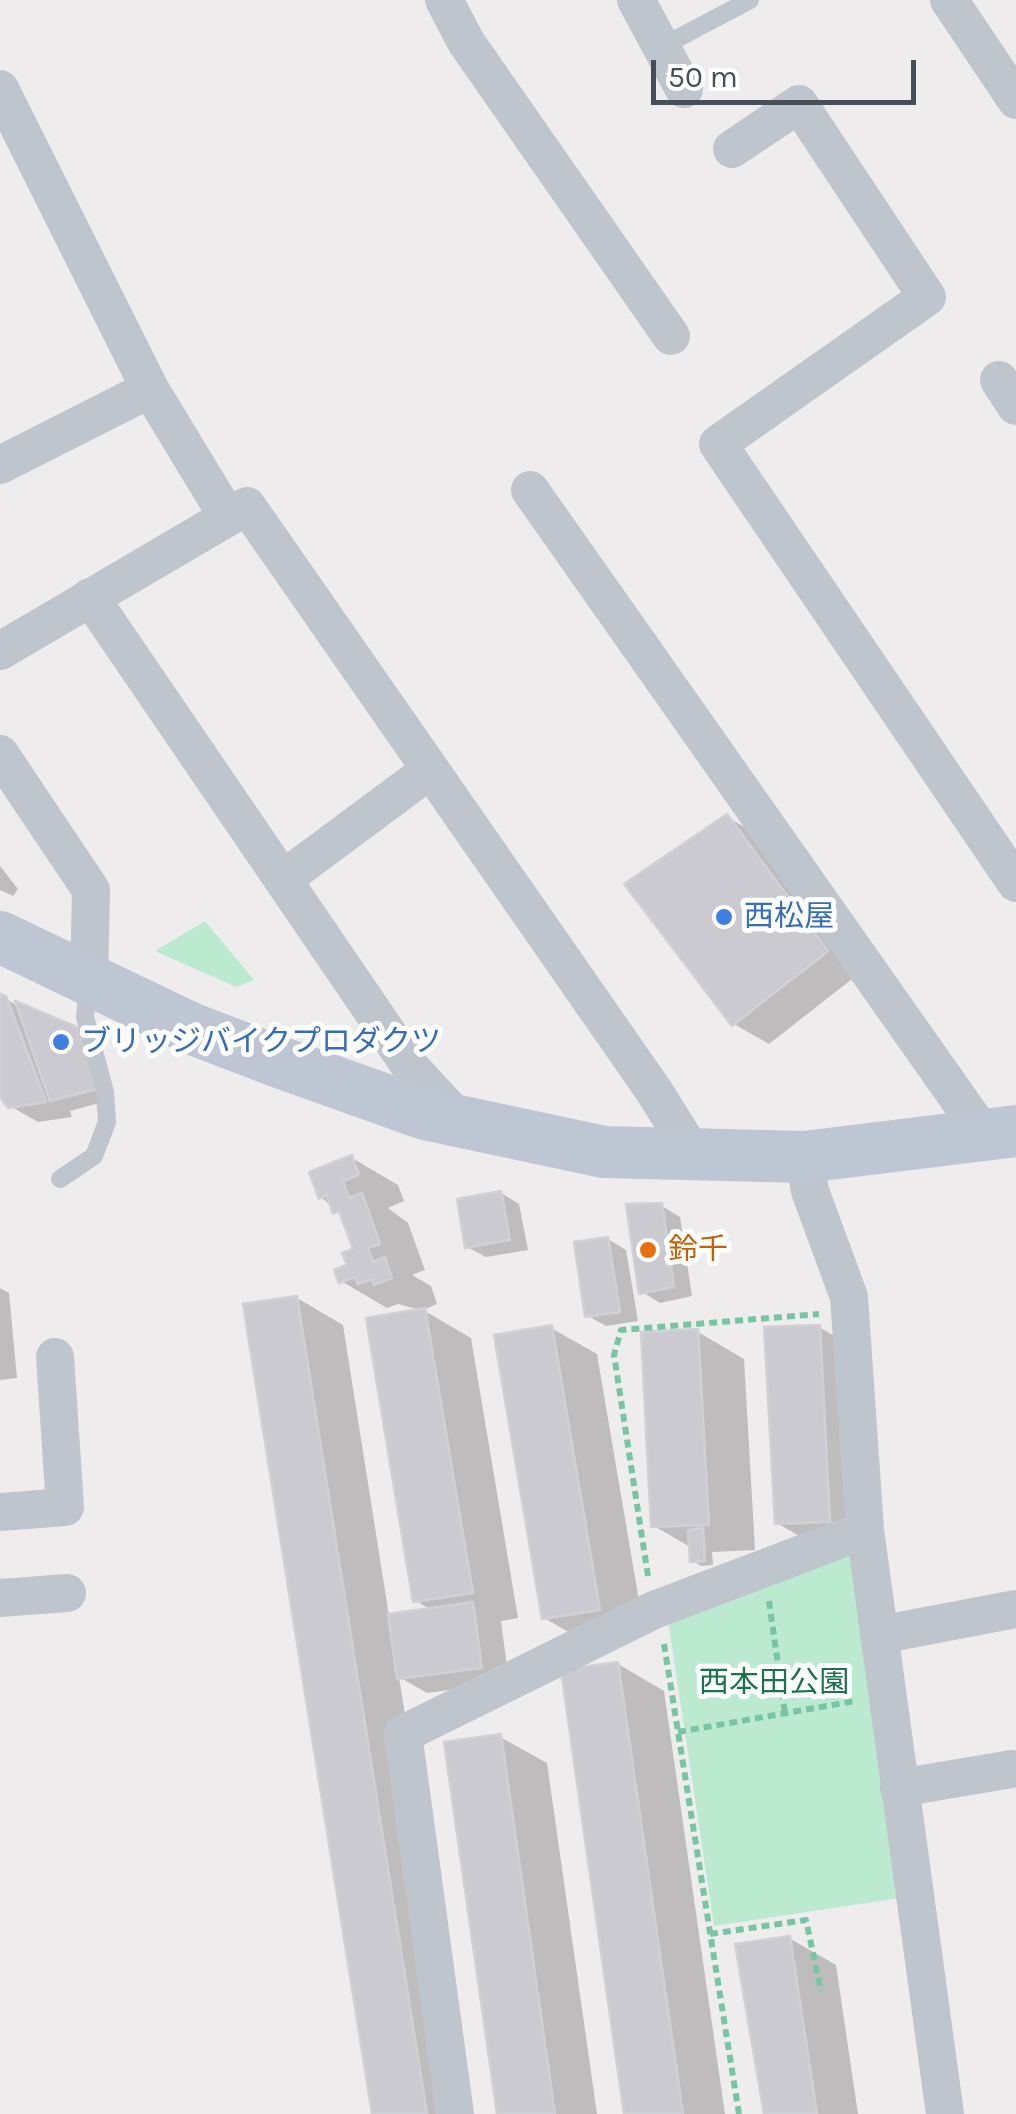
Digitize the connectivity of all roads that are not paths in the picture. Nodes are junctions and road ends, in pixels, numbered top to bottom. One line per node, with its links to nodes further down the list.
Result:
1 (444, 0): 10 (street)
2 (636, 0): 5 (street)
3 (750, 0): 5 (lane)
4 (950, 0): 8 (street)
5 (661, 47): 7 (street)
6 (0, 88): 11 (street)
7 (684, 89)
8 (1016, 100)
9 (732, 149): 20 (street)
10 (671, 336)
11 (150, 389): 12 (street); 14 (street)
12 (0, 465)
13 (530, 490): 24 (street)
14 (227, 516): 15 (street); 18 (street)
15 (90, 597): 16 (street); 19 (street)
16 (0, 652)
17 (0, 754): 22 (street)
18 (430, 770): 19 (street); 25 (street)
19 (286, 877): 23 (street)
20 (1016, 883)
21 (0, 937): 22 (street)
22 (89, 978): 23 (street); 27 (lane)
23 (460, 1122): 25 (street)
24 (1000, 1133): 26 (street)
25 (694, 1155): 26 (street)
26 (804, 1157): 30 (street)
27 (60, 1179)
28 (55, 1357): 29 (street)
29 (0, 1512)
30 (865, 1530): 34 (street); 37 (street)
31 (66, 1593): 32 (street)
32 (0, 1598)
33 (1016, 1609): 34 (street)
34 (879, 1635): 36 (street)
35 (1012, 1769): 36 (street)
36 (899, 1788): 38 (street)
37 (456, 2114)
38 (944, 2114)

